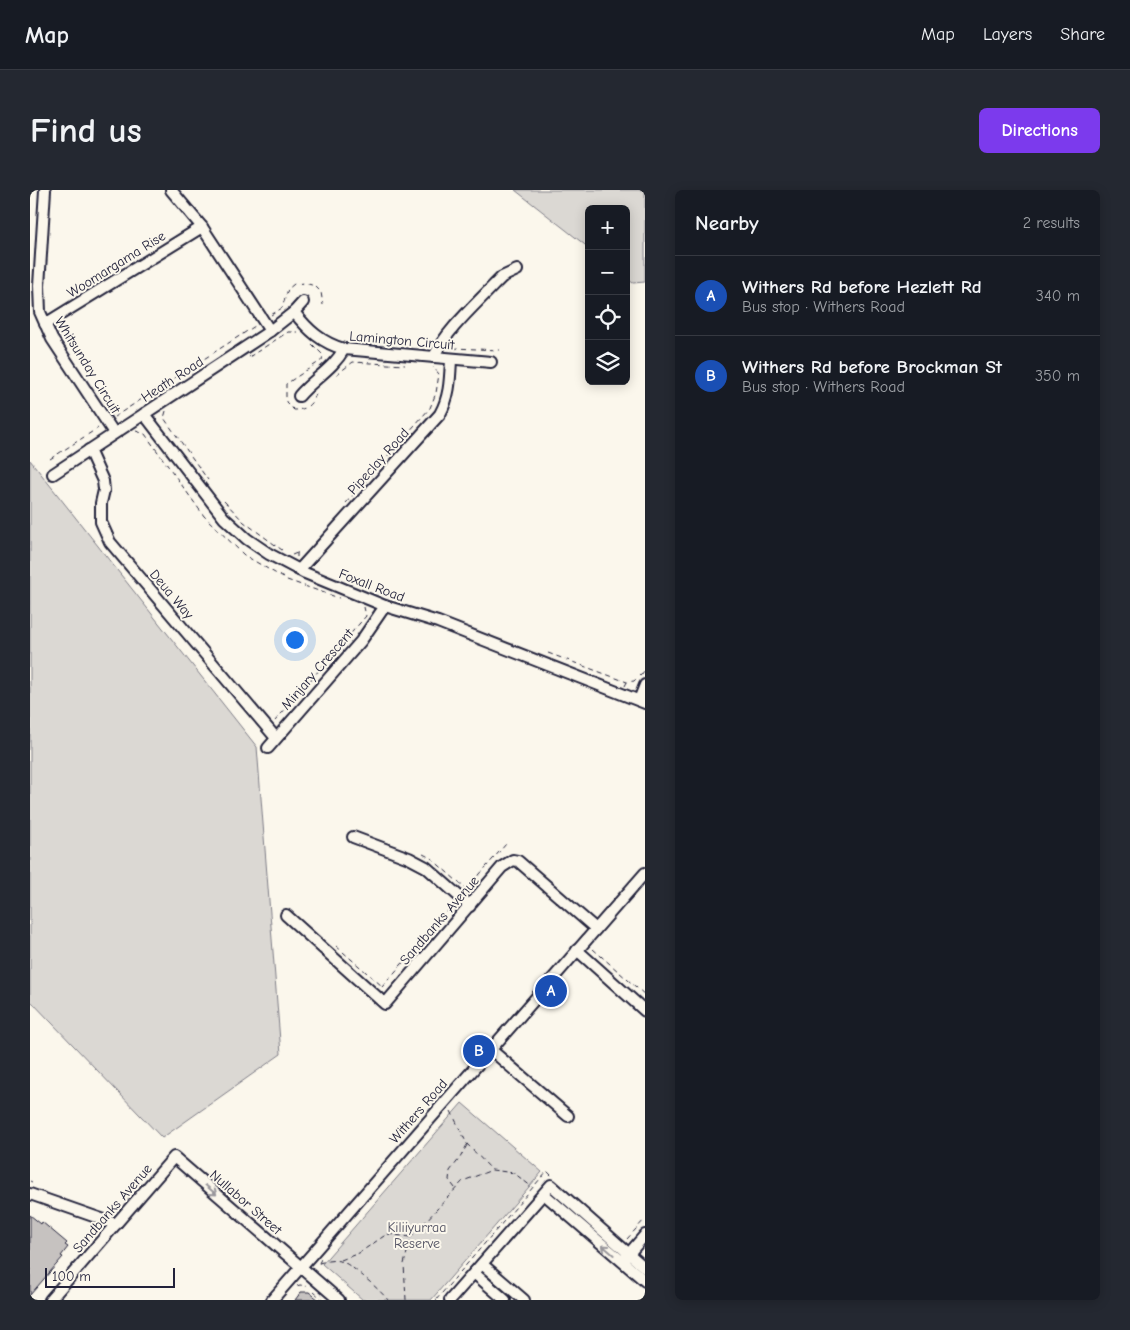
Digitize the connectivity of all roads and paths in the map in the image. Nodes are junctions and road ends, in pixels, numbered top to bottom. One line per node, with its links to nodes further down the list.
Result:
1 (45, 190): 9 (street, Whitsunday Circuit)
2 (171, 190): 3 (street)
3 (202, 227): 8 (street); 9 (street, Woomargama Rise)
4 (517, 270): 15 (street)
5 (303, 302): 7 (street, Heath Road)
6 (324, 305): 8 (path)
7 (294, 312): 10 (street, Heath Road); 13 (street, Lamington Circuit)
8 (264, 320): 10 (street); 25 (path)
9 (45, 324): 25 (street, Whitsunday Circuit)
10 (270, 332): 24 (street, Heath Road)
11 (299, 332): 16 (path)
12 (311, 344): 21 (path)
13 (344, 349): 15 (street, Lamington Circuit); 22 (street)
14 (500, 350): 15 (path)
15 (435, 357): 17 (street, Lamington Circuit); 33 (path)
16 (248, 358)
17 (451, 359): 18 (street, Lamington Circuit); 38 (street, Pipeclay Road)
18 (491, 362)
19 (413, 365): 20 (path)
20 (333, 377)
21 (318, 389)
22 (299, 396)
23 (166, 410): 31 (path)
24 (144, 414): 27 (street, Heath Road); 38 (street, Foxall Road)
25 (106, 422): 27 (street, Whitsunday Circuit); 29 (path)
26 (135, 431): 39 (path)
27 (114, 433): 28 (street, Heath Road)
28 (89, 450): 30 (street, Heath Road); 50 (street, Deua Way)
29 (50, 458)
30 (53, 474)
31 (209, 482)
32 (220, 498): 34 (path)
33 (341, 509)
34 (283, 550)
35 (302, 552): 36 (path)
36 (297, 553): 37 (path); 38 (path)
37 (292, 555)
38 (299, 570): 40 (street, Foxall Road)
39 (338, 598)
40 (385, 606): 48 (street, Foxall Road); 51 (street, Minjary Crescent)
41 (364, 607): 50 (path)
42 (548, 653): 46 (path)
43 (645, 670): 44 (path)
44 (640, 675): 45 (path); 46 (path)
45 (645, 679)
46 (627, 682): 48 (path)
47 (645, 685): 49 (street)
48 (622, 693): 49 (street, Foxall Road)
49 (642, 702)
50 (266, 727): 51 (street, Deua Way)
51 (276, 738): 52 (street, Minjary Crescent)
52 (268, 748)
53 (353, 837): 56 (street)
54 (506, 844): 56 (path)
55 (645, 873): 59 (street, Withers Road)
56 (460, 897): 57 (street); 63 (path)
57 (470, 906): 59 (street, Sandbanks Avenue); 64 (street, Sandbanks Avenue)
58 (286, 915): 64 (street)
59 (596, 928): 62 (street, Withers Road)
60 (334, 944): 63 (path)
61 (592, 949): 65 (path)
62 (577, 950): 66 (street); 67 (street, Withers Road)
63 (383, 986): 64 (path)
64 (375, 995)
65 (645, 995)
66 (645, 1010)
67 (490, 1049): 69 (street); 88 (street, Withers Road)
68 (451, 1110): 70 (path)
69 (568, 1116)
70 (467, 1144): 72 (path); 75 (path)
71 (174, 1158): 79 (street, Sandbanks Avenue); 88 (street, Nullabor Street, one-way to 88)
72 (492, 1170): 74 (path); 75 (path)
73 (547, 1171): 74 (path)
74 (533, 1187): 100 (path)
75 (455, 1189): 81 (path)
76 (30, 1194): 79 (street)
77 (544, 1194): 83 (street, one-way to 77); 83 (street); 87 (street)
78 (645, 1219): 82 (path)
79 (116, 1224): 95 (street, Sandbanks Avenue)
80 (645, 1235): 83 (street)
81 (411, 1237): 85 (path); 99 (path)
82 (626, 1240)
83 (625, 1257): 90 (street); 92 (street)
84 (321, 1258): 86 (path)
85 (339, 1261): 86 (path); 98 (path)
86 (319, 1262): 89 (path)
87 (482, 1264): 91 (street); 103 (street)
88 (300, 1267): 94 (street, Nullabor Street); 96 (street, Withers Road)
89 (321, 1267)
90 (645, 1268)
91 (474, 1273): 101 (street); 102 (street)
92 (645, 1281)
93 (293, 1288): 97 (path)
94 (333, 1298)
95 (50, 1300)
96 (272, 1300)
97 (323, 1300)
98 (388, 1300)
99 (406, 1300)
100 (436, 1300)
101 (450, 1300)
102 (505, 1300)
103 (524, 1300)

